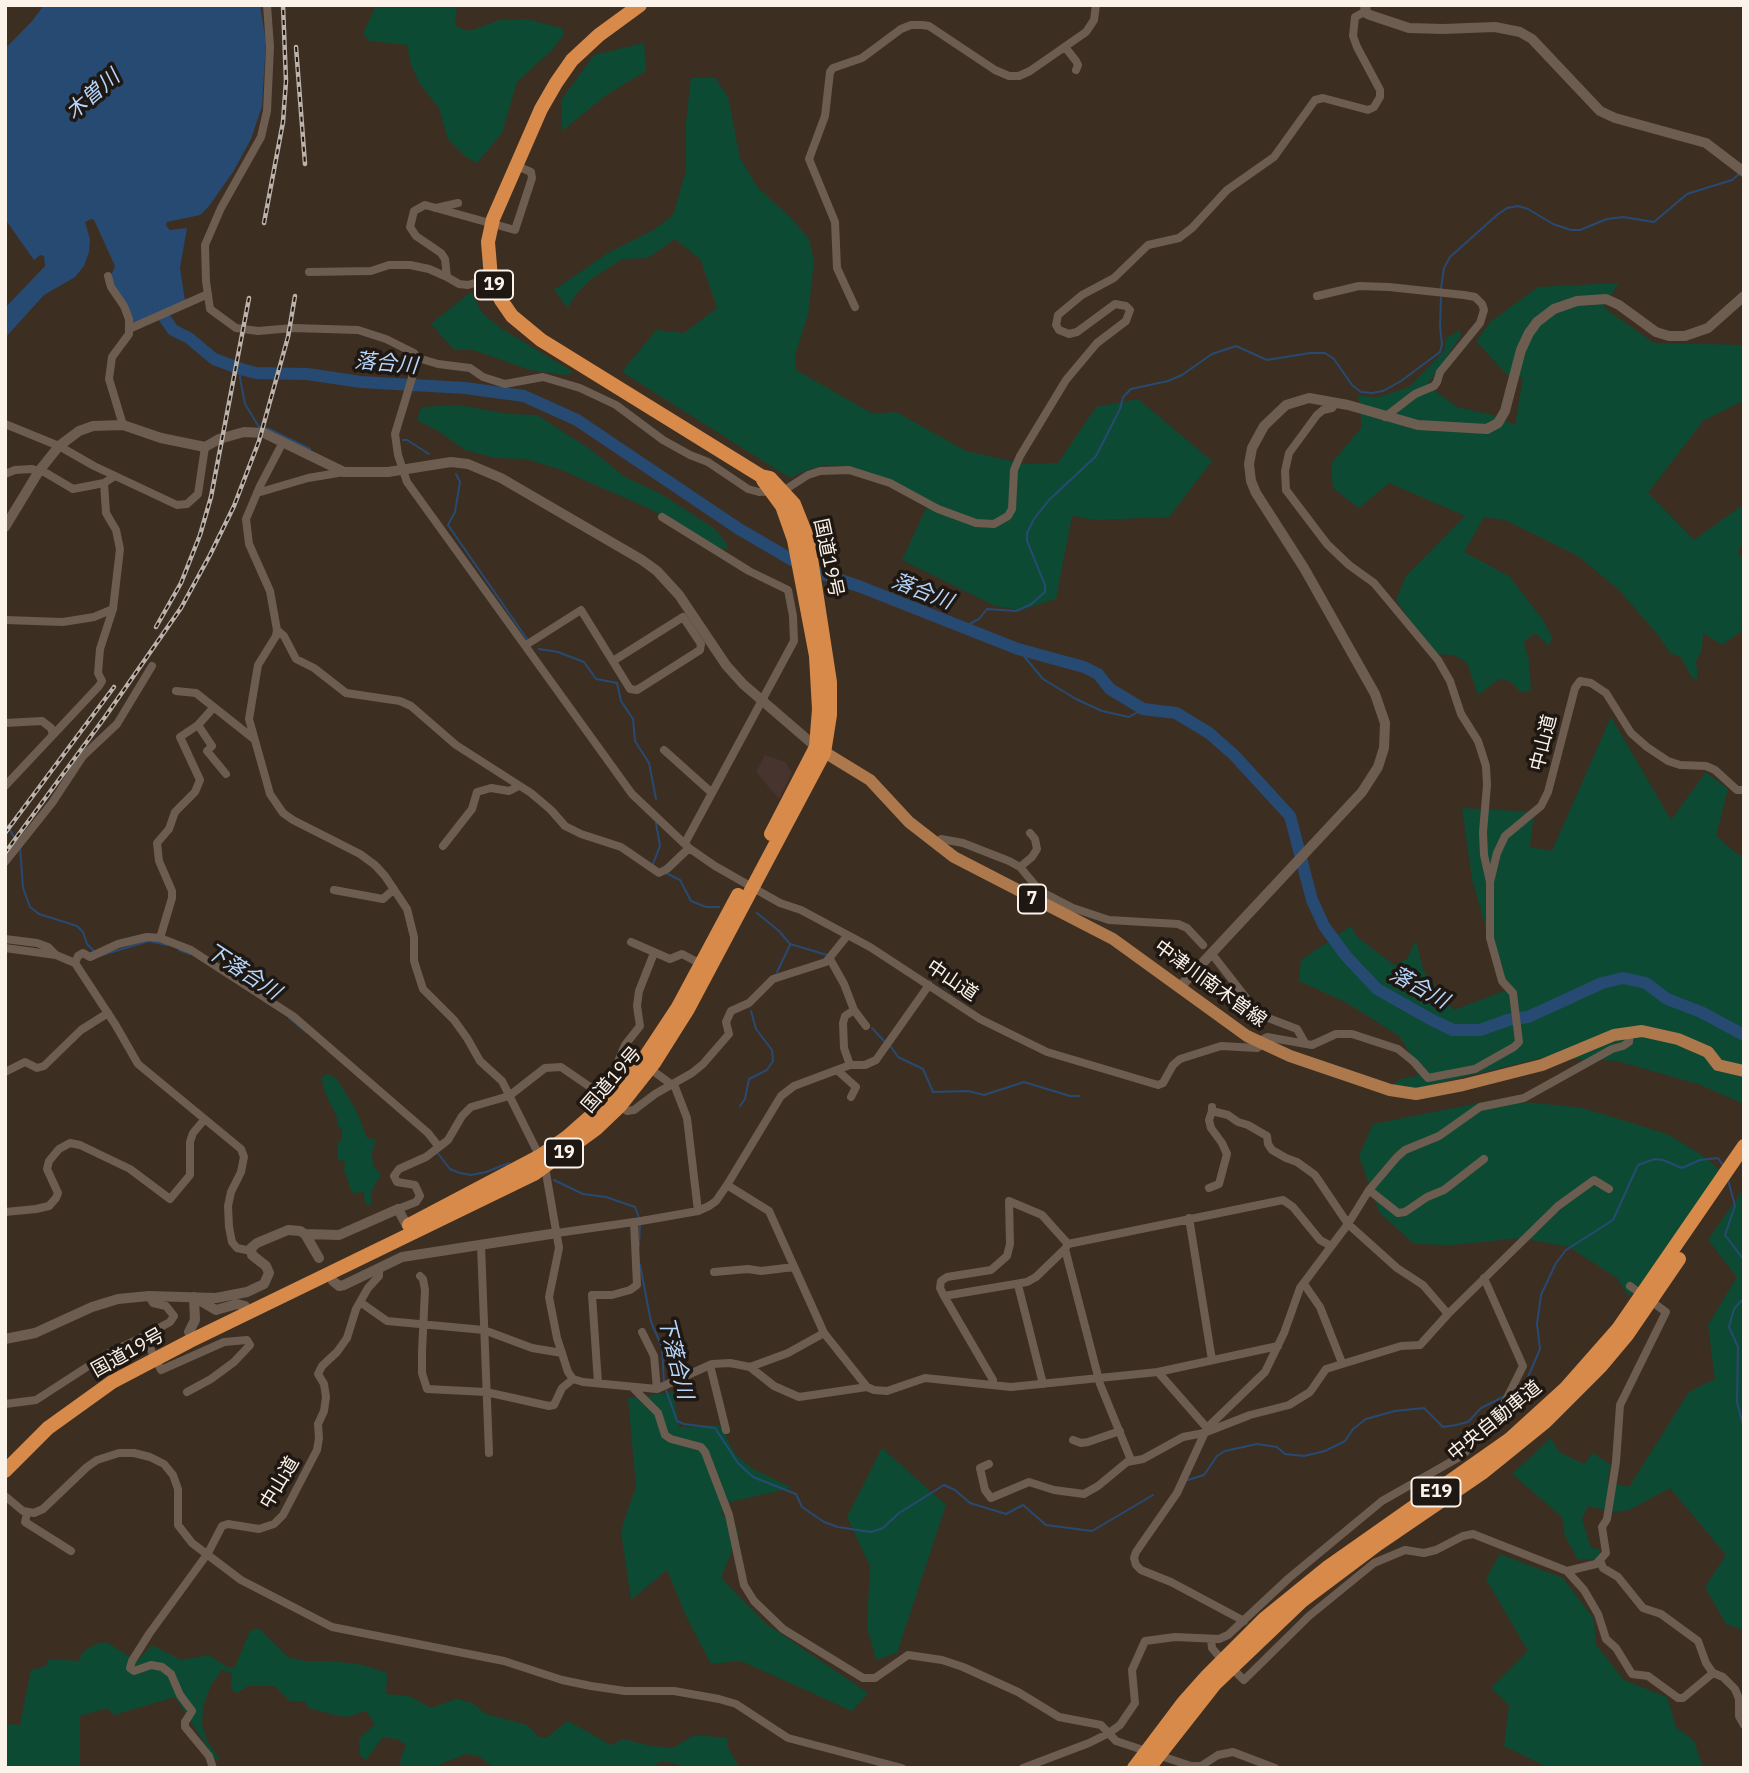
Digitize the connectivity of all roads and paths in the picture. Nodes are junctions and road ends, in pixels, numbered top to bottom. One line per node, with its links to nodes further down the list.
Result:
1 (267, 5): 15 (street)
2 (640, 5): 7 (highway, 国道19号 / 19)
3 (1096, 5): 5 (street)
4 (1365, 8): 8 (street); 34 (street)
5 (1065, 47): 6 (street); 18 (street)
6 (1076, 70)
7 (517, 166): 10 (street); 14 (highway, 国道19号 / 19)
8 (1744, 172)
9 (458, 203): 10 (street)
10 (436, 208): 13 (street)
11 (309, 272): 13 (street)
12 (108, 276): 19 (street)
13 (447, 278): 14 (street)
14 (491, 278): 34 (highway, 国道19号 / 19)
15 (208, 294): 19 (street); 20 (street)
16 (1317, 296): 22 (street)
17 (1744, 296): 22 (street)
18 (855, 307)
19 (130, 329): 24 (street)
20 (417, 361): 29 (street, 中山道); 34 (street)
21 (1336, 403): 22 (street); 64 (street); 81 (street)
22 (1385, 417)
23 (5, 424): 26 (street)
24 (123, 425): 26 (street); 27 (street)
25 (283, 442): 27 (street); 30 (street); 35 (street)
26 (58, 446): 28 (street); 32 (street)
27 (205, 447): 32 (street)
28 (39, 471): 31 (street); 33 (street); 37 (street)
29 (403, 471): 30 (street); 41 (street, 中山道); 45 (street)
30 (344, 472): 35 (street)
31 (5, 474)
32 (115, 476): 33 (street)
33 (104, 483): 38 (street)
34 (777, 491): 52 (highway, 国道19号 / 19)
35 (257, 493): 40 (street)
36 (662, 517): 45 (street)
37 (5, 527)
38 (113, 609): 39 (street); 49 (street)
39 (5, 620)
40 (277, 630): 50 (street); 55 (street)
41 (526, 645): 42 (street); 60 (street, 中山道)
42 (613, 661): 42 (street)
43 (152, 666): 62 (street)
44 (176, 691): 46 (street)
45 (761, 702): 52 (street); 57 (street)
46 (214, 707): 48 (street); 50 (street)
47 (5, 723): 49 (street)
48 (198, 725): 53 (street); 69 (street)
49 (53, 735): 54 (street)
50 (254, 739): 66 (street)
51 (664, 750): 57 (street)
52 (820, 750): 59 (main road, 中津川南木曽線 / 7); 65 (highway, 国道19号 / 19)
53 (226, 774)
54 (5, 786)
55 (519, 786): 60 (street); 61 (street)
56 (1744, 790): 64 (street, 中山道)
57 (712, 793): 60 (street)
58 (1030, 833): 63 (street)
59 (936, 844): 63 (street); 81 (main road, 中津川南木曽線 / 7)
60 (687, 845): 65 (street, 中山道)
61 (443, 846)
62 (5, 862)
63 (1020, 867): 72 (street)
64 (1490, 882): 87 (street, 中山道)
65 (749, 886): 68 (street, 中山道); 79 (highway, 国道19号 / 19); 96 (highway, 国道19号 / 19)
66 (394, 889): 67 (street); 94 (street)
67 (334, 890)
68 (847, 936): 77 (street); 80 (street, 中山道)
69 (160, 938): 78 (street); 99 (street)
70 (5, 939): 75 (street)
71 (631, 942): 74 (street)
72 (1203, 945)
73 (5, 948): 75 (street)
74 (654, 953): 79 (street); 88 (street)
75 (56, 956): 78 (street)
76 (1215, 958): 87 (street)
77 (830, 959): 82 (street); 93 (street)
78 (75, 964): 83 (street)
79 (701, 964): 96 (highway, 国道19号 / 19)
80 (929, 985): 86 (street, 中山道); 89 (street)
81 (1181, 986): 86 (main road, 中津川南木曽線 / 7)
82 (854, 1010): 84 (street); 89 (street)
83 (108, 1013): 92 (street); 97 (street)
84 (866, 1026)
85 (1630, 1032): 86 (main road, 中津川南木曽線 / 7); 91 (main road, 中津川南木曽線 / 7); 106 (street)
86 (1259, 1043): 87 (street, 中山道)
87 (1305, 1044)
88 (625, 1050): 93 (street); 96 (street)
89 (850, 1065): 90 (street)
90 (837, 1070): 95 (street); 103 (street)
91 (1744, 1071)
92 (5, 1072)
93 (669, 1082): 96 (street); 109 (street)
94 (509, 1096): 96 (street); 99 (street); 101 (street)
95 (851, 1097)
96 (609, 1100): 101 (highway, 国道19号 / 19)
97 (204, 1120): 110 (street); 120 (street)
98 (1744, 1146): 107 (highway, 中央自動車道 / E19)
99 (435, 1150): 108 (street)
100 (1484, 1159): 106 (street)
101 (543, 1161): 114 (highway, 国道19号 / 19); 115 (street)
102 (1744, 1161): 107 (highway, 中央自動車道 / E19)
103 (727, 1185): 109 (street); 123 (street)
104 (1209, 1188): 113 (street)
105 (1609, 1189): 127 (street)
106 (1369, 1191): 113 (street)
107 (1717, 1194): 187 (highway, 中央自動車道 / E19); 188 (highway, 中央自動車道 / E19)
108 (398, 1209): 114 (street); 116 (street)
109 (698, 1211): 112 (street)
110 (5, 1212)
111 (1189, 1218): 118 (street); 119 (street); 147 (street)
112 (637, 1222): 115 (street); 154 (street)
113 (1348, 1224): 119 (street); 137 (street)
114 (403, 1233): 121 (street); 136 (highway, 国道19号 / 19); 171 (highway, 国道19号 / 19)
115 (557, 1233): 117 (street); 146 (street)
116 (305, 1234): 120 (street); 122 (street)
117 (481, 1245): 121 (street); 139 (street)
118 (1066, 1246): 130 (street); 133 (street); 152 (street)
119 (1331, 1246): 129 (street)
120 (250, 1251): 134 (street)
121 (408, 1256): 124 (street)
122 (319, 1258)
123 (794, 1267): 125 (street); 142 (street)
124 (379, 1268): 128 (street); 135 (street, 中山道)
125 (715, 1272)
126 (420, 1276): 138 (street)
127 (1484, 1278): 137 (street); 178 (street)
128 (333, 1281)
129 (1304, 1284): 145 (street); 148 (street)
130 (1018, 1286): 133 (street); 155 (street)
131 (1630, 1286): 176 (street)
132 (149, 1296): 134 (street); 143 (street); 144 (street)
133 (944, 1296): 156 (street)
134 (194, 1297): 136 (street); 140 (street)
135 (359, 1302): 138 (street); 175 (street, 中山道)
136 (245, 1306): 140 (highway, 国道19号 / 19)
137 (1448, 1314): 148 (street)
138 (423, 1326): 139 (street); 161 (street)
139 (485, 1331): 146 (street); 161 (street)
140 (189, 1332): 168 (highway, 国道19号 / 19)
141 (642, 1332): 159 (street)
142 (824, 1333): 150 (street); 157 (street)
143 (5, 1339)
144 (146, 1340): 160 (street); 162 (street)
145 (1278, 1346): 147 (street); 165 (street)
146 (562, 1353): 153 (street)
147 (1212, 1360): 151 (street)
148 (1342, 1363): 165 (street)
149 (710, 1365): 150 (street); 159 (street); 163 (street)
150 (750, 1367): 157 (street)
151 (1158, 1372): 152 (street); 165 (street)
152 (1099, 1377): 155 (street); 164 (street)
153 (573, 1379): 154 (street); 161 (street)
154 (598, 1383): 158 (street)
155 (1043, 1384): 156 (street)
156 (993, 1385): 157 (street)
157 (867, 1387)
158 (633, 1388): 159 (street); 182 (street)
159 (659, 1389)
160 (187, 1392)
161 (486, 1392): 167 (street)
162 (5, 1404)
163 (726, 1430)
164 (1120, 1431): 166 (street); 169 (street)
165 (1205, 1431): 169 (street); 178 (street)
166 (1073, 1440)
167 (489, 1453)
168 (5, 1458)
169 (1131, 1460): 170 (street)
170 (989, 1464)
171 (5, 1471)
172 (5, 1496): 173 (street)
173 (25, 1512): 174 (street); 175 (street)
174 (71, 1551)
175 (207, 1556): 184 (street, 中山道); 185 (street)
176 (1600, 1560): 177 (street); 180 (street)
177 (1567, 1571): 179 (street); 180 (street)
178 (1244, 1621): 179 (street)
179 (1211, 1639): 182 (street)
180 (1713, 1673): 181 (street)
181 (1744, 1725)
182 (1109, 1733): 183 (street); 186 (street)
183 (1191, 1766): 189 (street)
184 (213, 1768)
185 (902, 1768)
186 (1023, 1768)
187 (1134, 1768)
188 (1149, 1768)
189 (1275, 1768)

